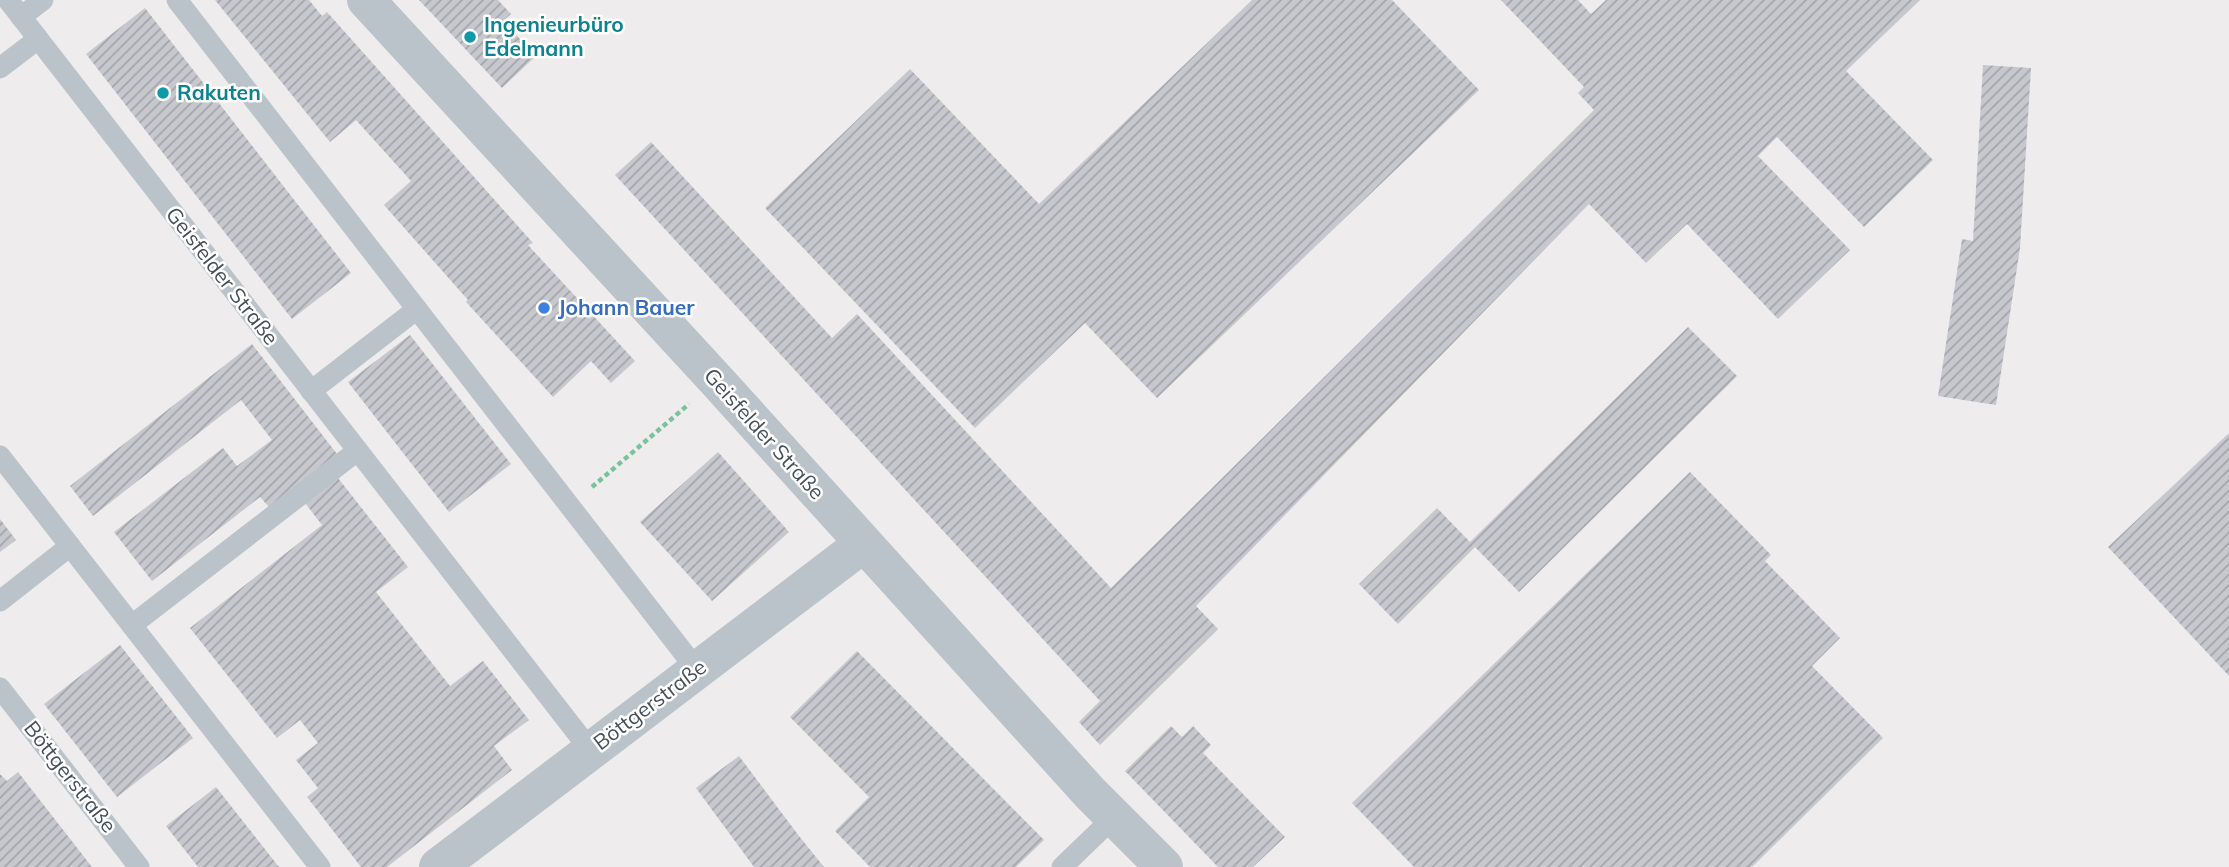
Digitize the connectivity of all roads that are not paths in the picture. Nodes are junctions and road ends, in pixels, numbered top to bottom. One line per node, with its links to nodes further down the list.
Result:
1 (43, 0): 4 (lane)
2 (177, 0): 7 (lane)
3 (366, 0): 11 (street, Geisfelder Straße)
4 (14, 8): 5 (lane, Geisfelder Straße)
5 (38, 39): 6 (lane); 8 (lane, Geisfelder Straße)
6 (0, 68)
7 (417, 309): 8 (lane); 15 (lane)
8 (311, 391): 9 (lane, Geisfelder Straße)
9 (357, 451): 14 (lane); 17 (lane, Geisfelder Straße)
10 (0, 456): 12 (lane)
11 (863, 544): 15 (street, Böttgerstraße); 18 (street, Geisfelder Straße)
12 (70, 547): 13 (lane); 14 (lane)
13 (0, 601)
14 (132, 625): 20 (lane)
15 (697, 670): 17 (street, Böttgerstraße)
16 (0, 688): 19 (lane, Böttgerstraße)
17 (591, 751): 21 (street, Böttgerstraße)
18 (1114, 817): 22 (lane); 23 (street, Geisfelder Straße)
19 (139, 867)
20 (320, 867)
21 (438, 867)
22 (1062, 867)
23 (1164, 867)

